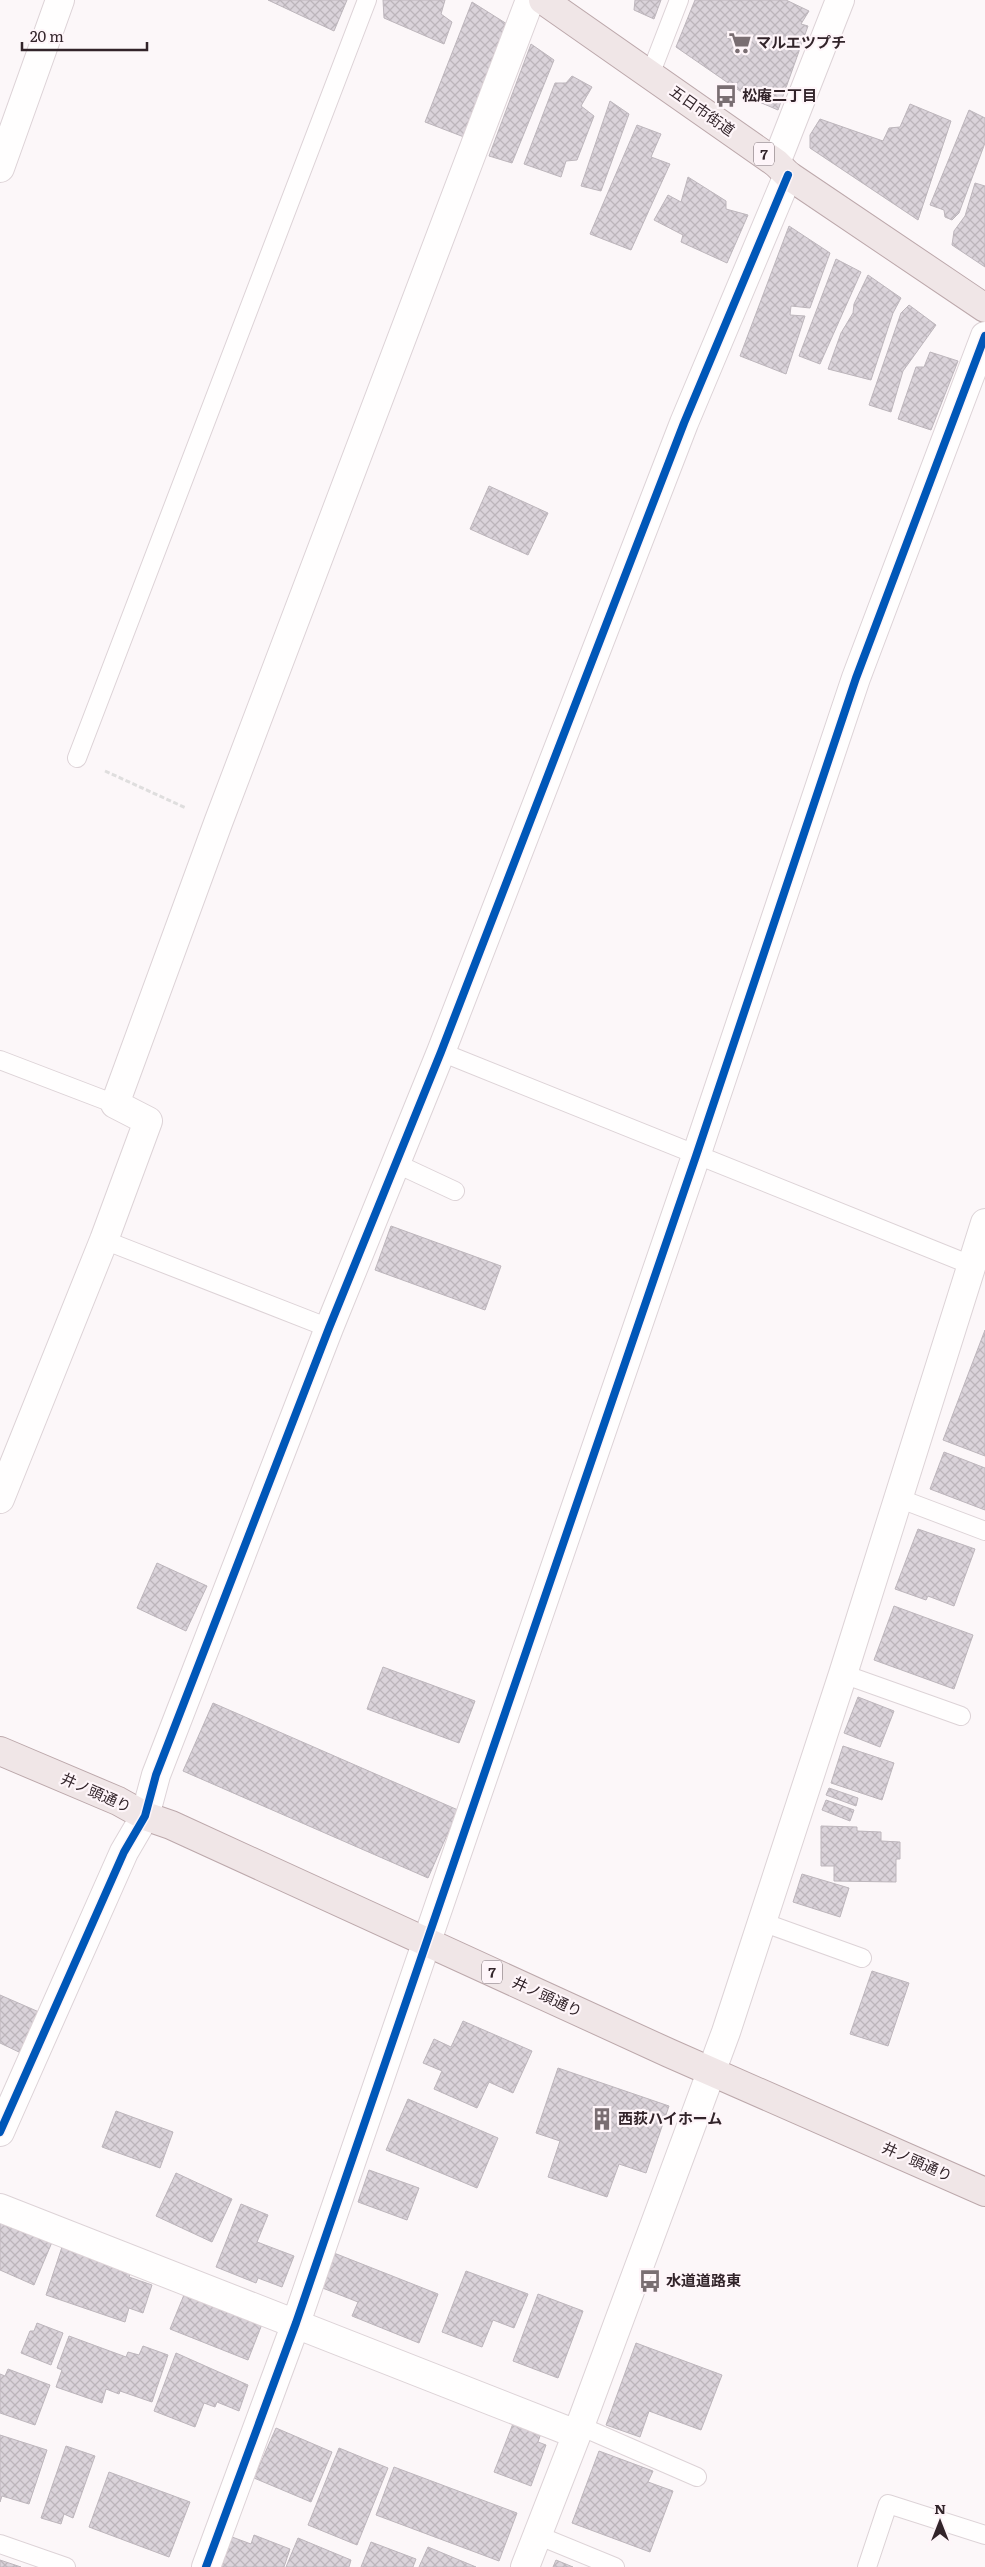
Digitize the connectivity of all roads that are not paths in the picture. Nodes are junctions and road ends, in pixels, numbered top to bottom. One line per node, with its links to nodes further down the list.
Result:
1 (60, 0): 8 (street)
2 (367, 0): 12 (lane)
3 (530, 0): 15 (street)
4 (543, 0): 7 (main road, 五日市街道 / 7)
5 (679, 0): 7 (lane)
6 (840, 0): 9 (street)
7 (650, 75): 9 (main road, 五日市街道 / 7)
8 (0, 168)
9 (782, 169): 10 (main road, 五日市街道 / 7); 13 (street)
10 (985, 308)
11 (985, 336): 16 (street)
12 (77, 758)
13 (441, 1052): 16 (lane); 17 (street)
14 (0, 1060): 15 (lane)
15 (114, 1104): 20 (street)
16 (696, 1156): 21 (lane); 31 (street)
17 (396, 1163): 18 (lane); 22 (street)
18 (455, 1191)
19 (985, 1223): 21 (street)
20 (104, 1240): 22 (lane); 24 (street)
21 (971, 1265): 23 (street)
22 (329, 1328): 29 (street)
23 (898, 1498): 25 (lane); 26 (street)
24 (0, 1499)
25 (985, 1531)
26 (843, 1674): 27 (lane); 30 (street)
27 (961, 1716)
28 (0, 1751): 29 (main road, 井ノ頭通り / 7)
29 (145, 1816): 31 (main road, 井ノ頭通り / 7); 34 (street)
30 (762, 1922): 32 (lane); 33 (street)
31 (426, 1942): 33 (main road, 井ノ頭通り / 7); 37 (street)
32 (862, 1958)
33 (711, 2071): 35 (main road, 井ノ頭通り / 7); 38 (street)
34 (0, 2132)
35 (985, 2192)
36 (0, 2208): 37 (street)
37 (296, 2323): 38 (street); 44 (street)
38 (578, 2430): 39 (lane); 40 (street)
39 (697, 2477)
40 (537, 2535): 45 (street); 46 (lane)
41 (985, 2535): 47 (lane)
42 (0, 2544): 43 (lane)
43 (66, 2567)
44 (206, 2567)
45 (525, 2567)
46 (615, 2567)
47 (866, 2567)

